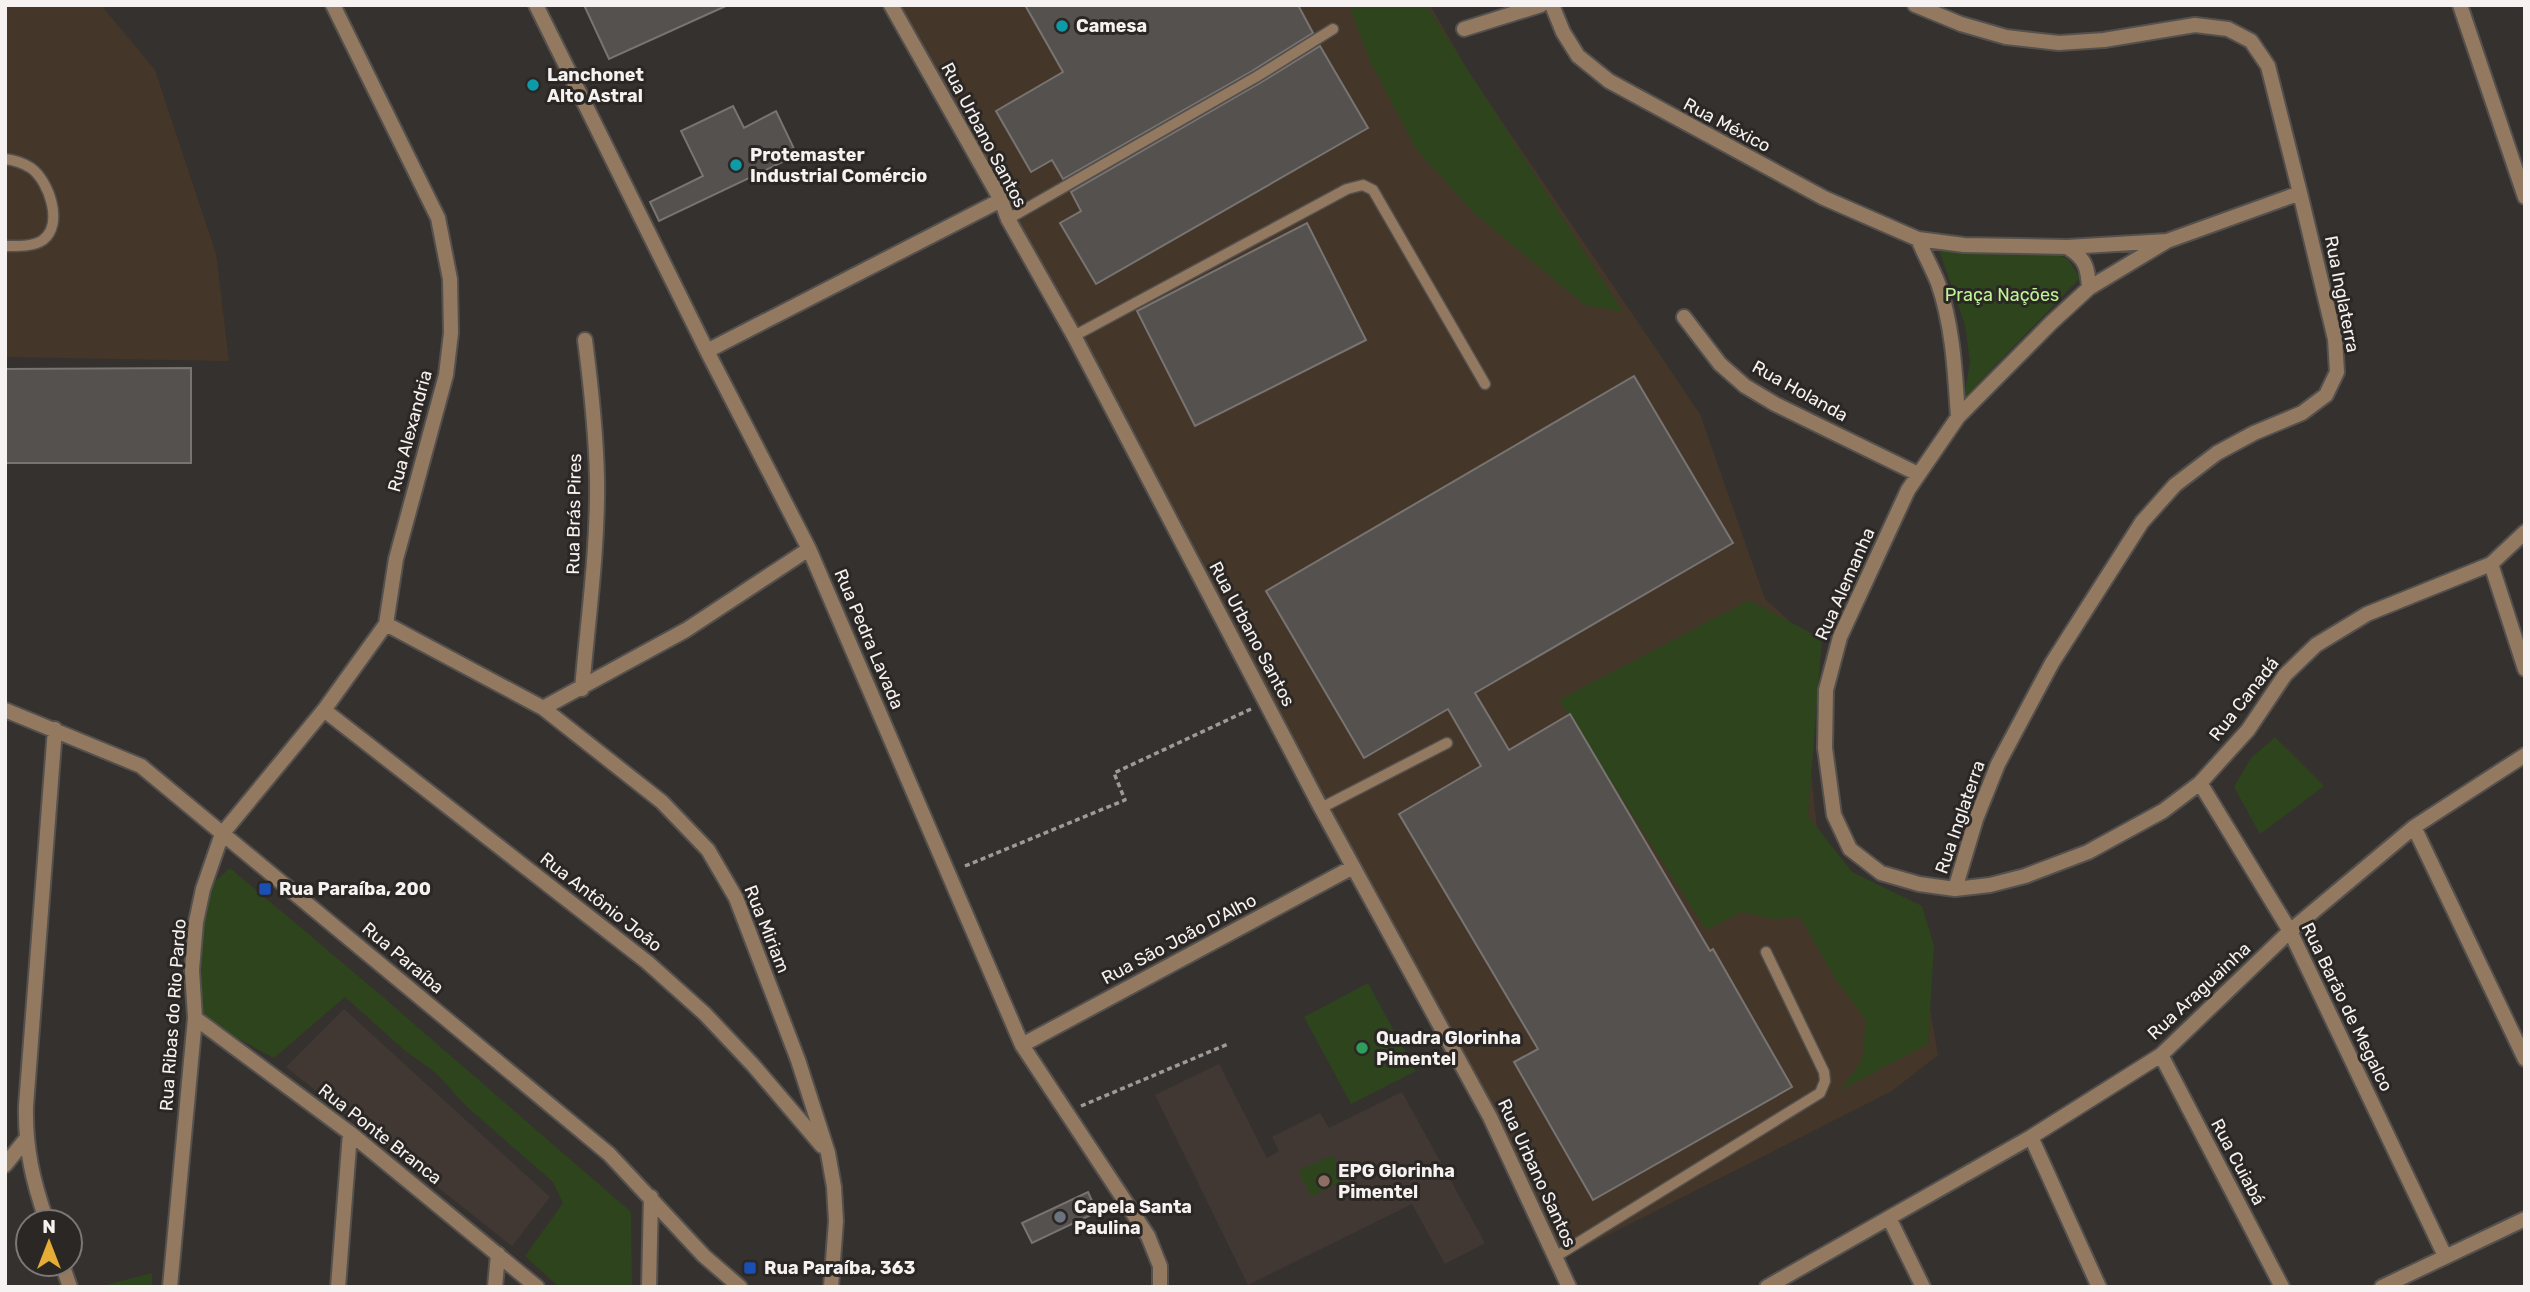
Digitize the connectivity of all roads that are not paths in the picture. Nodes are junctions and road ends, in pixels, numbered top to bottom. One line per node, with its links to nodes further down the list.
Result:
1 (333, 5): 30 (street, Rua Alexandria)
2 (536, 5): 23 (street, Rua Pedra Lavada)
3 (891, 5): 13 (street, Rua Urbano Santos)
4 (1541, 5): 9 (street)
5 (1552, 5): 15 (street, Rua México)
6 (1915, 5): 11 (street, Rua Inglaterra)
7 (2460, 5): 12 (street)
8 (1333, 29): 14 (lane)
9 (1464, 29)
10 (5, 159): 17 (lane)
11 (2300, 193): 16 (street, Rua México); 44 (street, Rua Inglaterra)
12 (2525, 197)
13 (1001, 200): 14 (street, Rua Urbano Santos); 23 (street)
14 (1008, 219): 21 (street, Rua Urbano Santos)
15 (1918, 239): 18 (street, Rua México); 25 (street)
16 (2167, 241): 18 (street, Rua México); 19 (street, Rua Alemanha)
17 (5, 246)
18 (2067, 247): 19 (street)
19 (2089, 288): 25 (street, Rua Alemanha)
20 (1684, 317): 26 (street, Rua Holanda)
21 (1074, 336): 24 (lane); 40 (street, Rua Urbano Santos)
22 (585, 340): 32 (street, Rua Brás Pires)
23 (707, 351): 28 (street, Rua Pedra Lavada)
24 (1485, 384)
25 (1958, 417): 26 (street, Rua Alemanha)
26 (1918, 474): 44 (street, Rua Alemanha)
27 (2525, 532): 29 (street)
28 (809, 549): 32 (street); 48 (street, Rua Pedra Lavada)
29 (2490, 564): 31 (street); 39 (street, Rua Canadá)
30 (386, 624): 33 (street, Rua Miriam); 35 (street, Rua Alexandria)
31 (2525, 669)
32 (582, 689): 33 (street)
33 (544, 708): 54 (street, Rua Miriam)
34 (5, 710): 36 (street, Rua Paraíba)
35 (324, 710): 42 (street, Rua Alexandria); 54 (street, Rua Antônio João)
36 (55, 729): 42 (street, Rua Paraíba); 53 (street)
37 (1447, 743): 40 (lane)
38 (2525, 755): 41 (street, Rua Araguainha)
39 (2200, 783): 44 (street, Rua Canadá); 45 (street, Rua Barão de Megalco)
40 (1321, 808): 43 (street, Rua Urbano Santos)
41 (2414, 827): 45 (street, Rua Araguainha); 50 (street)
42 (222, 834): 47 (street, Rua Ribas do Rio Pardo); 56 (street, Rua Paraíba)
43 (1353, 867): 48 (street, Rua São João D'Alho); 62 (street, Rua Urbano Santos)
44 (1955, 888)
45 (2290, 931): 49 (street, Rua Araguainha); 61 (street, Rua Barão de Megalco)
46 (1766, 952): 62 (lane)
47 (195, 1018): 51 (street, Rua Ponte Branca); 63 (street, Rua Ribas do Rio Pardo)
48 (1022, 1045): 70 (street, Rua Pedra Lavada)
49 (2161, 1055): 52 (street, Rua Araguainha); 75 (street, Rua Cuiabá)
50 (2525, 1059)
51 (350, 1133): 60 (street, Rua Ponte Branca); 64 (street)
52 (2031, 1137): 58 (street, Rua Araguainha); 74 (street)
53 (26, 1139): 55 (street); 57 (street)
54 (828, 1153): 69 (street, Rua Miriam)
55 (5, 1165)
56 (652, 1197): 67 (street); 68 (street, Rua Paraíba)
57 (42, 1208)
58 (1889, 1218): 72 (street, Rua Araguainha); 73 (street)
59 (2525, 1219): 61 (street)
60 (498, 1254): 65 (street); 66 (street, Rua Ponte Branca)
61 (2445, 1256): 76 (street)
62 (1555, 1257): 71 (street, Rua Urbano Santos)
63 (170, 1287)
64 (338, 1287)
65 (495, 1287)
66 (537, 1287)
67 (649, 1287)
68 (740, 1287)
69 (831, 1287)
70 (1160, 1287)
71 (1569, 1287)
72 (1767, 1287)
73 (1923, 1287)
74 (2099, 1287)
75 (2282, 1287)
76 (2382, 1287)

